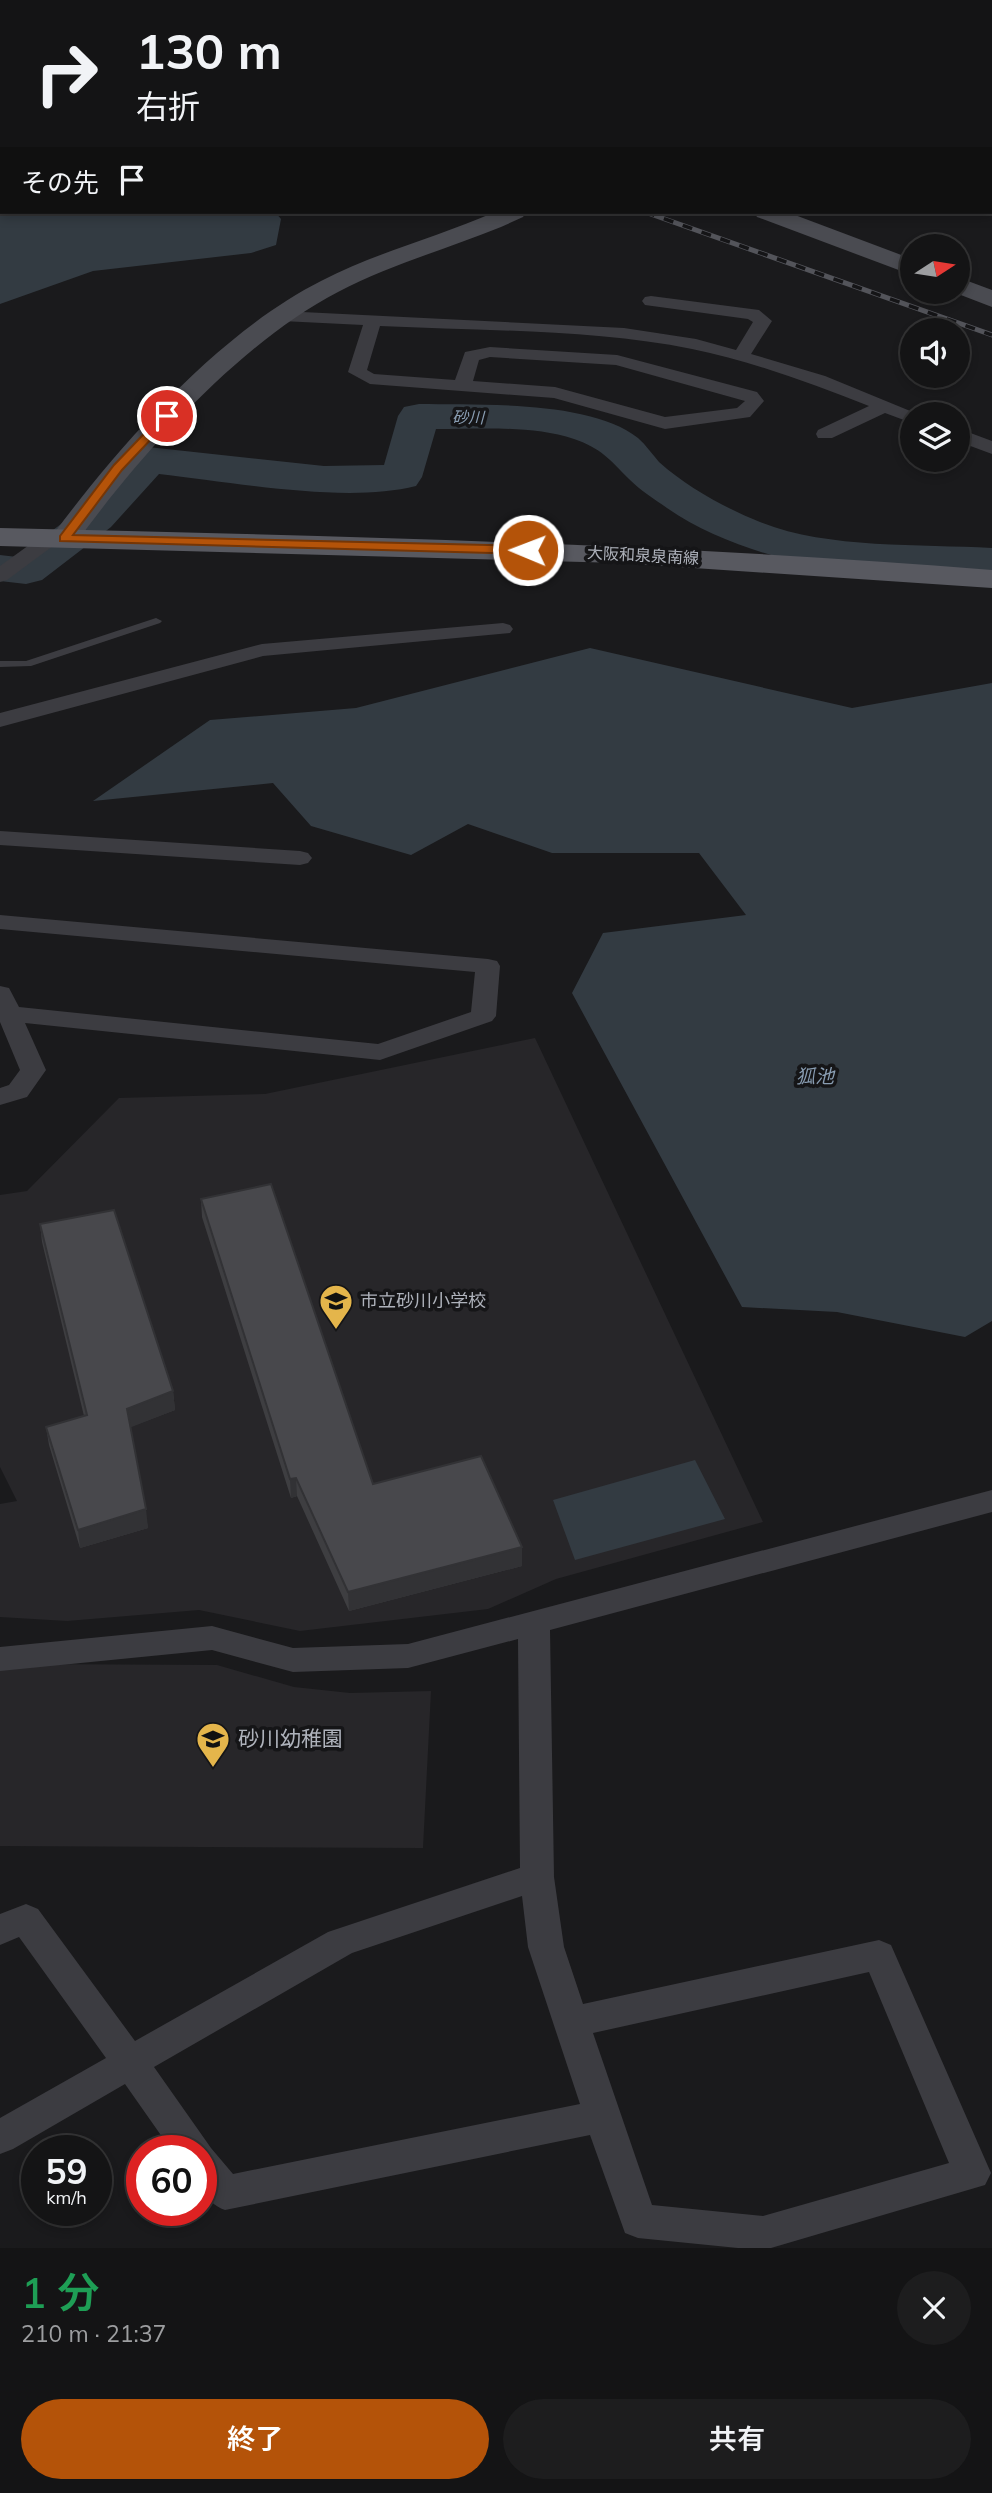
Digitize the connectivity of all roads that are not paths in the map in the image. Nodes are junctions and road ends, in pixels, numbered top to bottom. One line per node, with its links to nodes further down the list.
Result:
1 (509, 214): 7 (street)
2 (771, 214): 3 (street)
3 (900, 263)
4 (970, 290): 5 (street)
5 (992, 299)
6 (651, 301): 10 (street)
7 (282, 316): 8 (street); 19 (street)
8 (373, 320): 9 (street); 12 (street)
9 (632, 335): 10 (street); 11 (street)
10 (740, 356): 13 (street)
11 (617, 360): 12 (street); 12 (street)
12 (463, 385)
13 (884, 406): 14 (street); 15 (street)
14 (900, 412)
15 (825, 434)
16 (970, 440): 17 (street)
17 (992, 448)
18 (0, 537): 19 (main road, 大阪和泉泉南線)
19 (57, 538): 20 (street); 21 (main road, 大阪和泉泉南線)
20 (0, 576)
21 (992, 579)
22 (156, 621): 24 (lane)
23 (503, 629): 25 (street)
24 (0, 664)
25 (0, 720)
26 (0, 838): 27 (street)
27 (300, 858)
28 (0, 922): 29 (street)
29 (4, 1002): 30 (street)
30 (0, 1097)
31 (992, 1501): 32 (street)
32 (534, 1622): 33 (street); 34 (street)
33 (0, 1659)
34 (537, 1877): 36 (street); 37 (street)
35 (0, 1930): 37 (street)
36 (571, 2022): 38 (street); 38 (street)
37 (129, 2063): 39 (street); 40 (street)
38 (602, 2116): 41 (street)
39 (182, 2135)
40 (0, 2137)
41 (217, 2182)

